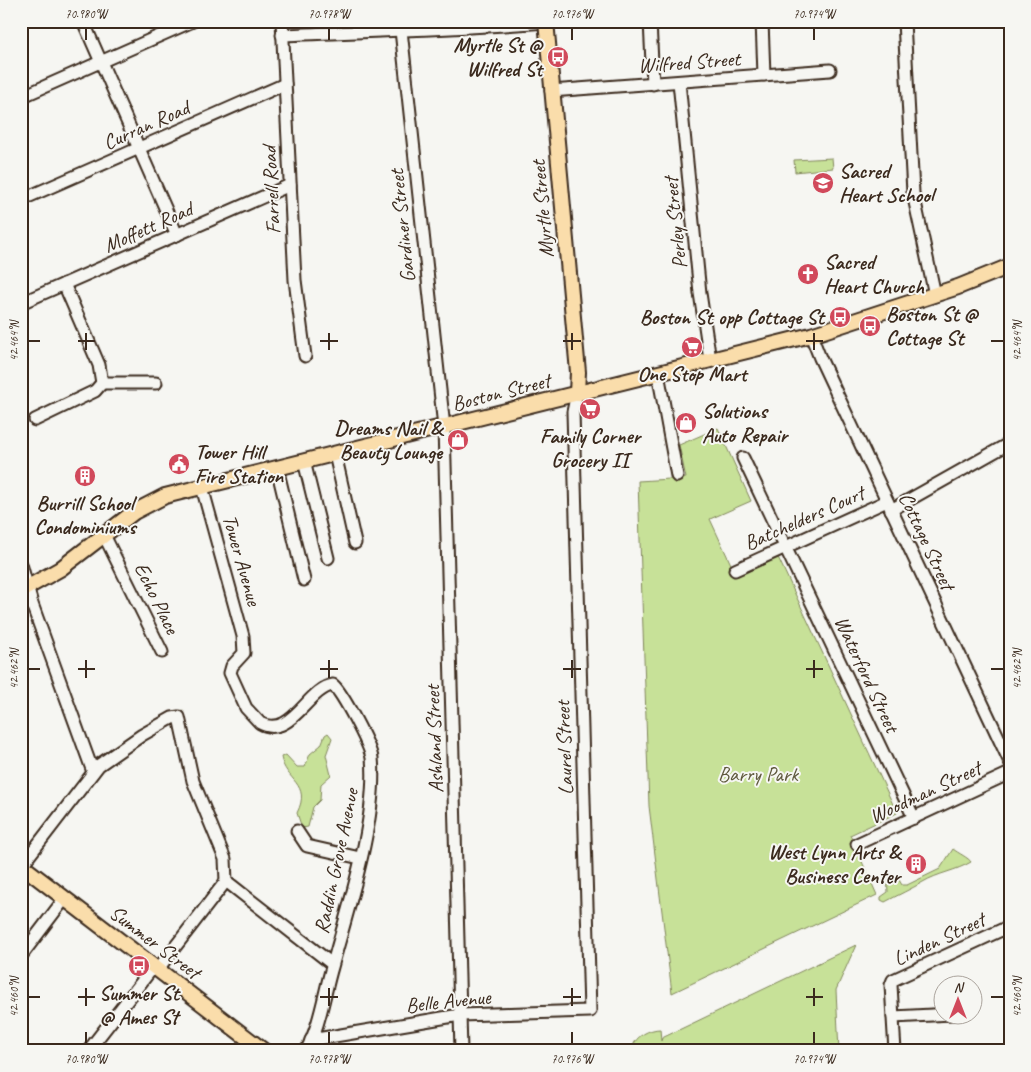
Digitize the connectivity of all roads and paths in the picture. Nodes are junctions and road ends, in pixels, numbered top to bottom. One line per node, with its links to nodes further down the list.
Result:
1 (83, 21): 10 (street)
2 (193, 21): 10 (street)
3 (282, 21): 9 (street, Farrell Road)
4 (650, 21): 15 (street)
5 (762, 21): 12 (street)
6 (904, 21): 24 (street)
7 (546, 22): 8 (street); 16 (main road, Myrtle Street)
8 (400, 26): 9 (street); 34 (street, Gardiner Street)
9 (282, 35): 14 (street, Farrell Road)
10 (101, 62): 17 (street); 18 (street)
11 (830, 70): 12 (street, Wilfred Street)
12 (764, 75): 13 (street, Wilfred Street)
13 (679, 82): 15 (street, Wilfred Street); 28 (street, Perley Street)
14 (285, 84): 18 (street, Curran Road); 19 (street, Farrell Road)
15 (653, 84): 16 (street, Wilfred Street)
16 (551, 92): 32 (main road, Myrtle Street)
17 (21, 97)
18 (139, 149): 20 (street, Curran Road); 21 (street)
19 (290, 185): 21 (street, Moffett Road); 27 (street, Farrell Road)
20 (21, 200)
21 (177, 235): 23 (street, Moffett Road)
22 (1010, 266): 24 (main road, Boston Street)
23 (64, 284): 25 (street, Moffett Road); 31 (street)
24 (935, 295): 26 (main road, Boston Street)
25 (21, 303)
26 (812, 335): 28 (main road, Boston Street); 42 (street, Cottage Street)
27 (305, 356)
28 (710, 360): 29 (main road, Boston Street)
29 (658, 373): 32 (main road, Boston Street); 40 (street)
30 (156, 382): 31 (street)
31 (102, 383): 33 (street)
32 (577, 393): 34 (main road, Boston Street); 67 (street, Laurel Street)
33 (35, 420)
34 (444, 427): 36 (main road, Boston Street); 68 (street, Ashland Street)
35 (1010, 443): 42 (street, Batchelders Court)
36 (335, 454): 38 (main road, Boston Street); 44 (street)
37 (743, 458): 45 (street, Waterford Street)
38 (304, 461): 39 (main road, Boston Street); 46 (street)
39 (277, 468): 41 (main road, Boston Street); 49 (street)
40 (677, 476)
41 (202, 487): 43 (main road, Boston Street); 52 (street, Tower Avenue)
42 (889, 506): 45 (street, Batchelders Court); 53 (street, Cottage Street)
43 (104, 536): 50 (main road, Boston Street); 51 (street, Echo Place)
44 (355, 543)
45 (784, 548): 48 (street, Batchelders Court); 56 (street, Waterford Street)
46 (328, 558)
47 (21, 564): 50 (street)
48 (735, 570)
49 (304, 580)
50 (24, 589): 54 (street)
51 (162, 652)
52 (332, 685): 59 (street, Raddin Grove Avenue)
53 (1010, 762)
54 (93, 772): 60 (street); 61 (street)
55 (1010, 773): 56 (street, Woodman Street)
56 (914, 818): 58 (street, Woodman Street)
57 (297, 832): 59 (street)
58 (857, 844)
59 (360, 858): 65 (street, Raddin Grove Avenue)
60 (22, 865): 62 (main road, Summer Street)
61 (226, 881): 65 (street); 66 (street)
62 (65, 898): 64 (street); 66 (main road, Summer Street)
63 (1010, 926): 70 (street, Linden Street)
64 (21, 956)
65 (332, 964): 71 (street, Raddin Grove Avenue)
66 (156, 968): 72 (street); 73 (main road, Summer Street)
67 (590, 1011): 68 (street, Belle Avenue)
68 (460, 1015): 71 (street, Belle Avenue); 74 (street, Ashland Street)
69 (934, 1015): 70 (street)
70 (893, 1017): 75 (street, Linden Street)
71 (308, 1046)
72 (88, 1051)
73 (264, 1051)
74 (461, 1051)
75 (895, 1051)

